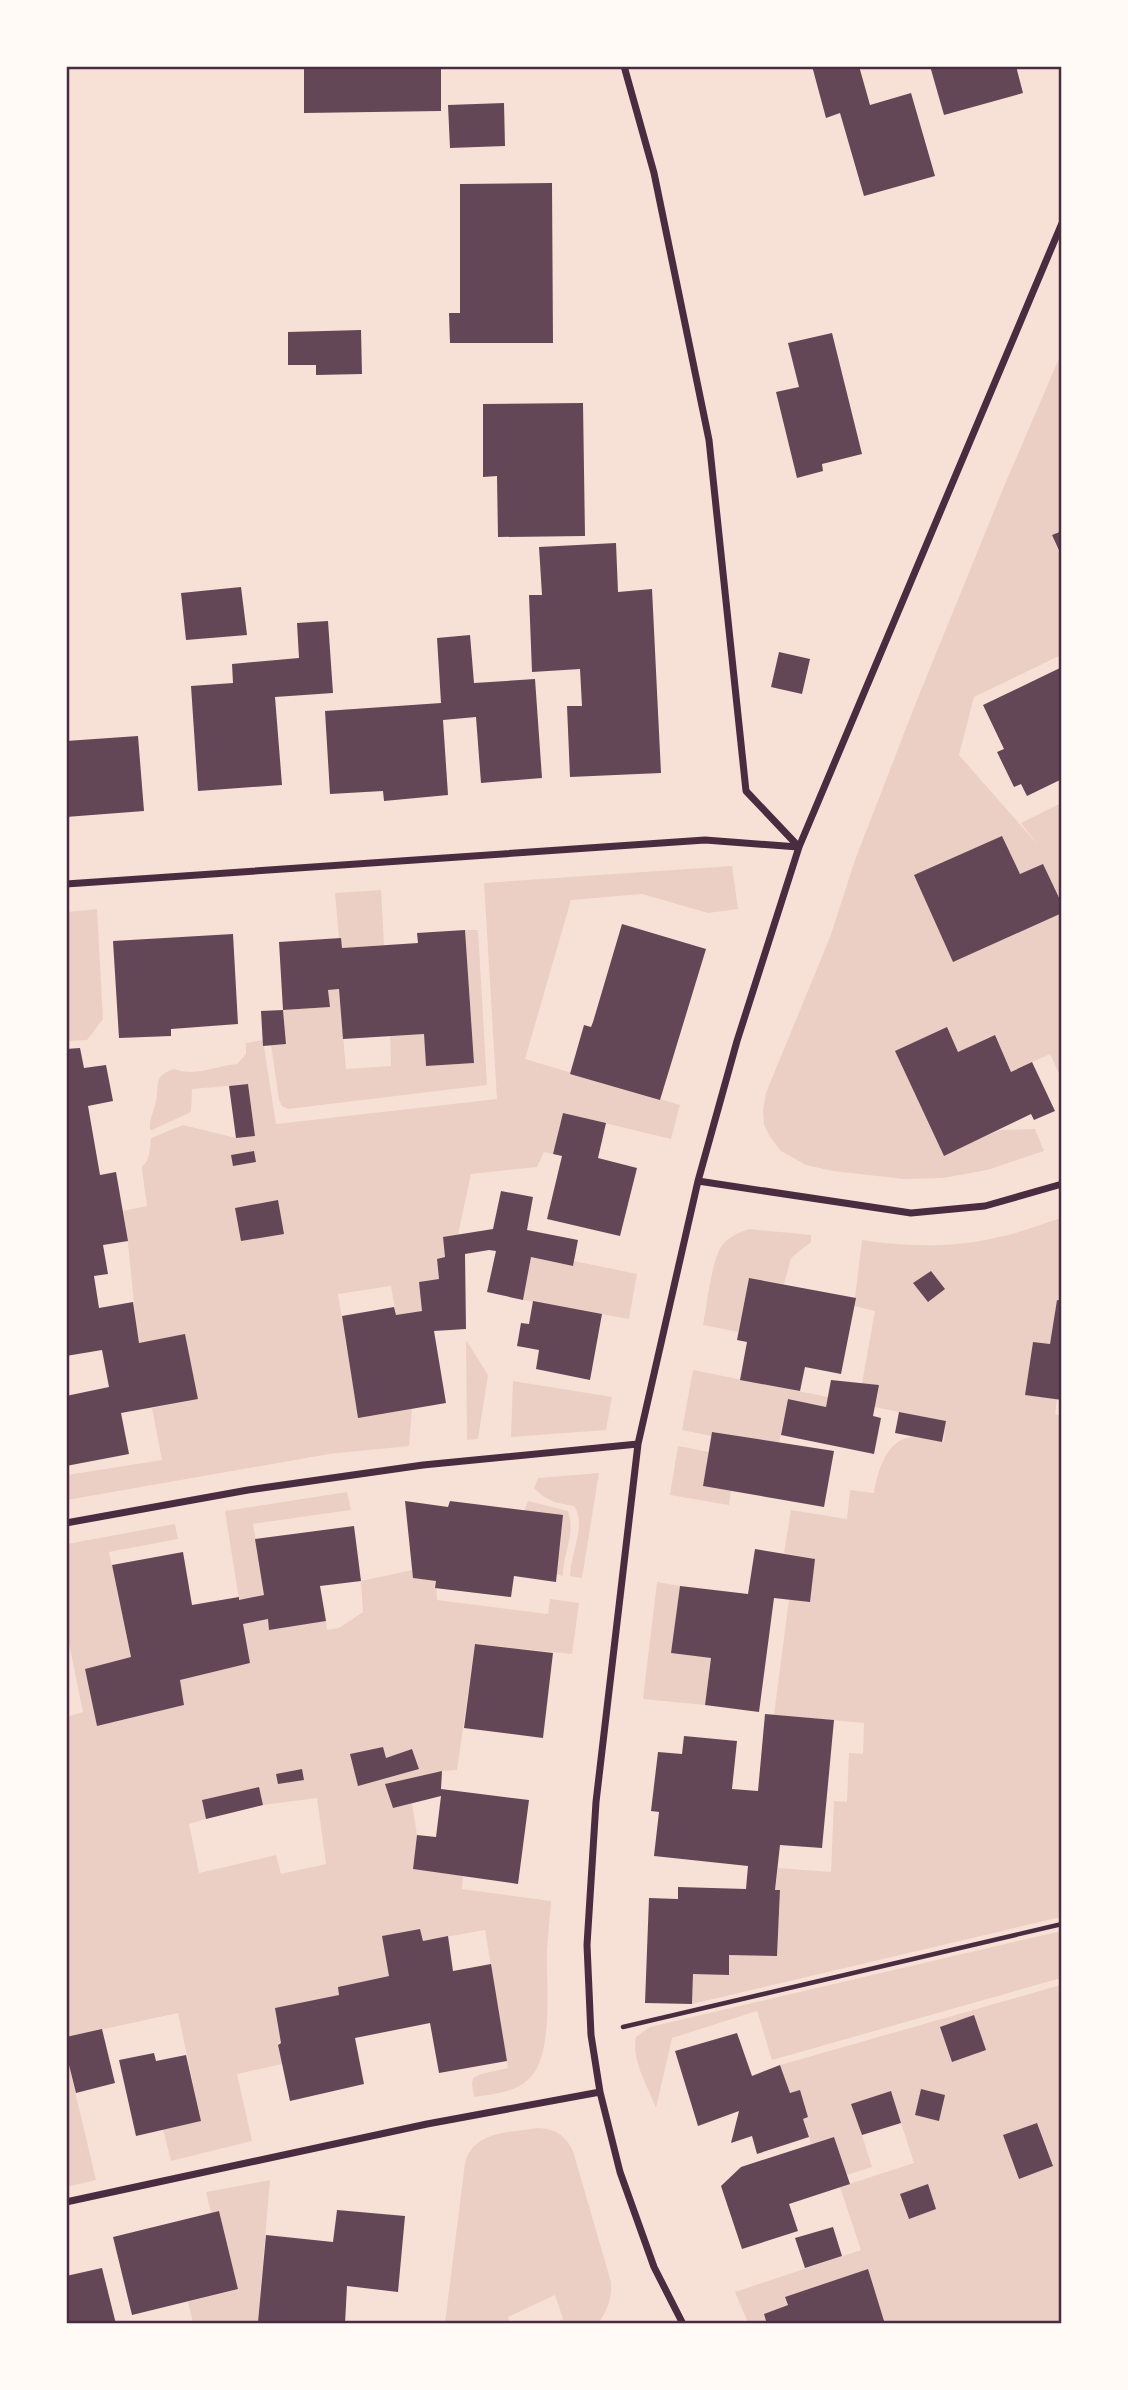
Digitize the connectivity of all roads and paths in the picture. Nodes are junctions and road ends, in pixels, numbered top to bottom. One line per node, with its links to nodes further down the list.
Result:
1 (624, 66): 3 (street)
2 (1062, 223): 3 (street)
3 (799, 847): 4 (street); 5 (street)
4 (66, 884)
5 (698, 1181): 6 (street); 7 (street)
6 (1062, 1184)
7 (638, 1444): 8 (street); 10 (street)
8 (66, 1523)
9 (1062, 1924): 10 (path)
10 (591, 2035): 11 (street)
11 (600, 2092): 12 (street); 13 (street)
12 (66, 2202)
13 (682, 2323)

